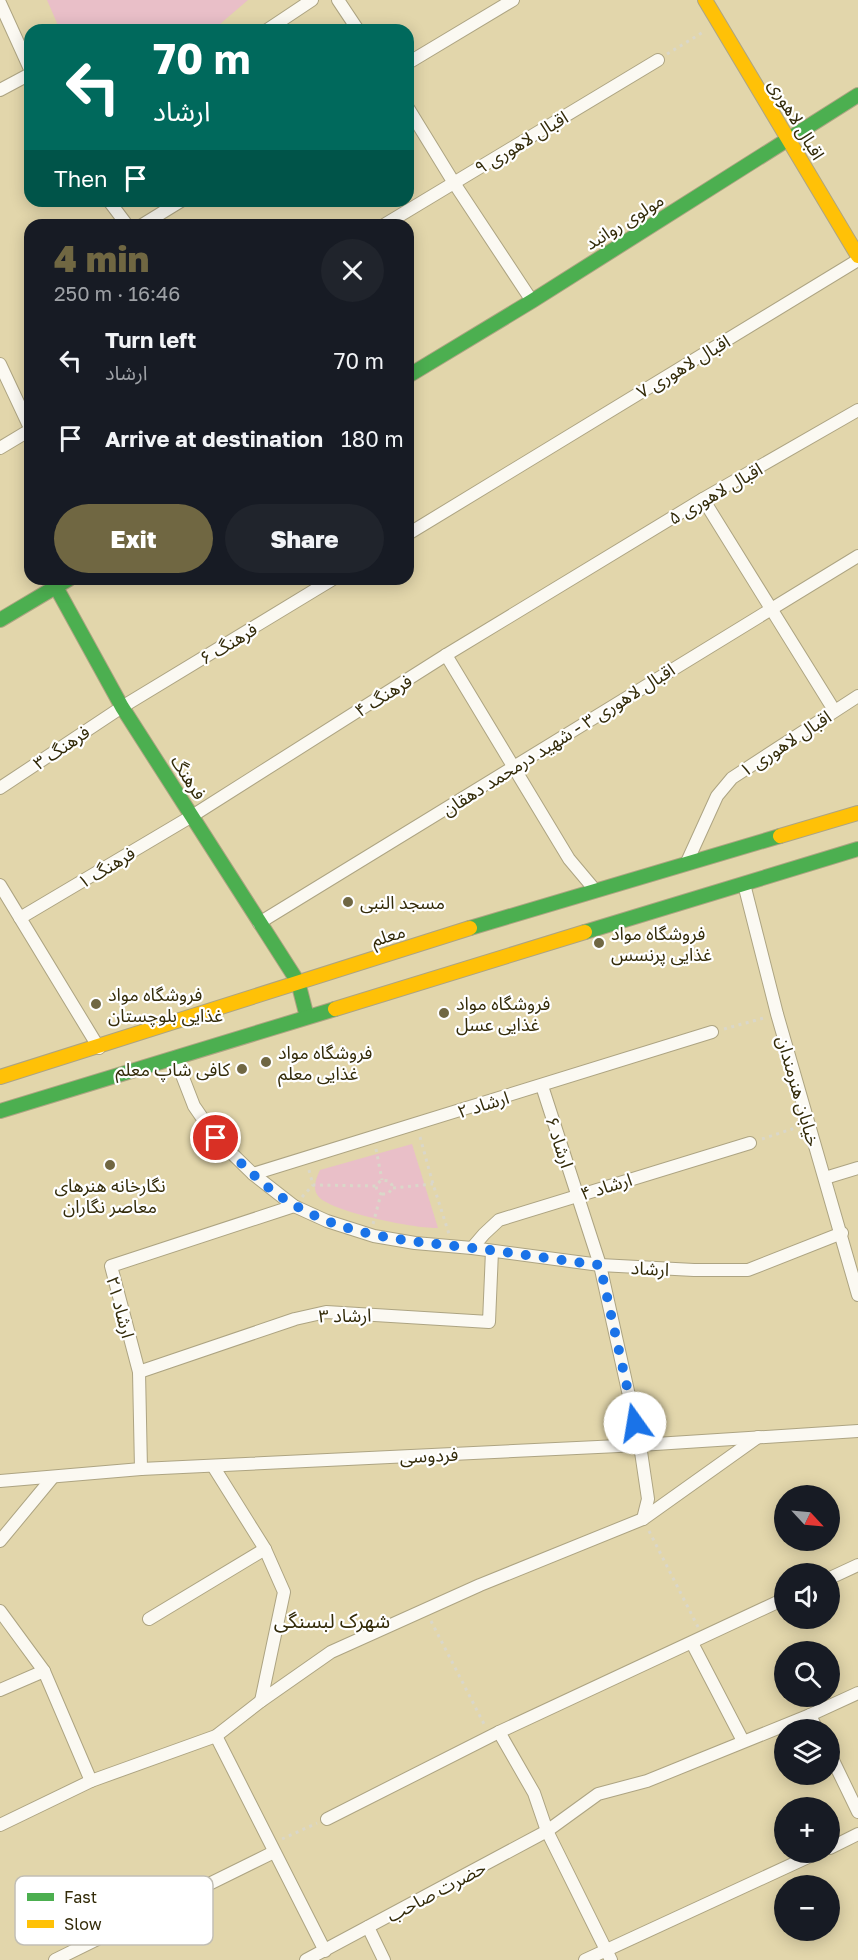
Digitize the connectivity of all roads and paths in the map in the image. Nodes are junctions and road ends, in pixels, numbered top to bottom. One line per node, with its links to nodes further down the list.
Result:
1 (312, 0): 7 (street)
2 (338, 0): 8 (street)
3 (513, 0): 10 (street)
4 (705, 0): 6 (main road, اقبال لاهوری)
5 (0, 3): 9 (street)
6 (719, 23): 11 (path); 16 (main road, اقبال لاهوری)
7 (276, 24)
8 (354, 24)
9 (24, 56)
10 (414, 59)
11 (658, 60): 17 (street, اقبال لاهوری ۹)
12 (24, 77): 13 (street)
13 (0, 90)
14 (858, 95): 16 (main road, مولوی روانبد)
15 (414, 118): 17 (street)
16 (787, 139): 23 (main road, اقبال لاهوری); 25 (main road, مولوی روانبد)
17 (454, 183): 19 (street, اقبال لاهوری ۹); 25 (street)
18 (172, 207): 21 (street)
19 (414, 207)
20 (414, 207): 22 (street, اقبال لاهوری ۹)
21 (152, 219)
22 (394, 219)
23 (858, 256)
24 (858, 260): 33 (street, اقبال لاهوری ۷)
25 (532, 301): 27 (main road, مولوی روانبد)
26 (0, 364): 29 (street)
27 (414, 372)
28 (858, 410): 32 (street, اقبال لاهوری ۵)
29 (24, 416)
30 (24, 433): 31 (street)
31 (0, 448)
32 (703, 499): 35 (street, اقبال لاهوری ۵); 39 (street)
33 (414, 530)
34 (858, 556): 39 (street, اقبال لاهوری ۳ - شهید درمحمد دهقان)
35 (574, 577): 41 (street, فرهنگ ۴)
36 (59, 585): 38 (main road)
37 (323, 585): 43 (street, فرهنگ ۶)
38 (56, 587): 40 (main road); 43 (main road, فرهنگ)
39 (771, 608): 44 (street); 45 (street, اقبال لاهوری ۳ - شهید درمحمد دهقان)
40 (0, 620)
41 (446, 655): 45 (street); 48 (street, فرهنگ ۴)
42 (858, 696): 44 (street, اقبال لاهوری ۱)
43 (122, 707): 46 (street, فرهنگ ۳); 48 (main road, فرهنگ)
44 (834, 710): 50 (street, اقبال لاهوری ۱)
45 (514, 766): 53 (street); 55 (street, اقبال لاهوری ۳ - شهید درمحمد دهقان)
46 (0, 788)
47 (858, 813): 50 (main road, معلم)
48 (192, 816): 54 (street, فرهنگ ۱); 55 (main road, فرهنگ)
49 (858, 849): 51 (main road)
50 (687, 862): 53 (main road, معلم)
51 (744, 884): 57 (street, خیابان هنرمندان); 58 (main road)
52 (0, 885): 54 (street)
53 (595, 890): 56 (main road, معلم)
54 (20, 918): 60 (street)
55 (259, 923): 56 (main road, فرهنگ)
56 (298, 982): 58 (main road, فرهنگ); 60 (main road, معلم)
57 (777, 1014): 59 (path); 65 (street, خیابان هنرمندان)
58 (308, 1017): 61 (main road)
59 (712, 1032): 63 (street, ارشاد ۲)
60 (99, 1048): 62 (main road, معلم)
61 (175, 1057): 64 (main road); 71 (street, ارشاد)
62 (0, 1077)
63 (542, 1086): 66 (street, ارشاد ۲); 78 (street, ارشاد ۶)
64 (0, 1111)
65 (808, 1123): 68 (path); 72 (street, خیابان هنرمندان)
66 (417, 1124): 67 (street, ارشاد ۲); 74 (path)
67 (372, 1138): 69 (street, ارشاد ۲); 73 (path)
68 (750, 1143): 78 (street, ارشاد ۴)
69 (306, 1158): 71 (street, ارشاد ۲); 75 (path)
70 (858, 1168): 72 (street)
71 (253, 1174): 79 (street, ارشاد)
72 (825, 1178): 80 (street, خیابان هنرمندان)
73 (382, 1180): 75 (path); 76 (path)
74 (433, 1184): 76 (path); 82 (path)
75 (376, 1186): 77 (path)
76 (392, 1188): 77 (path)
77 (381, 1194): 81 (path)
78 (578, 1195): 83 (street, ارشاد ۴); 85 (street, ارشاد ۶)
79 (294, 1206): 81 (street, ارشاد); 87 (street, ارشاد ۲۱)
80 (842, 1233): 85 (street, ارشاد); 86 (street, خیابان هنرمندان)
81 (370, 1235): 82 (street, ارشاد)
82 (454, 1247): 83 (street, ارشاد)
83 (472, 1248): 84 (street, ارشاد)
84 (492, 1251): 85 (street, ارشاد); 87 (street, ارشاد ۳)
85 (600, 1265): 90 (street, ارشاد ۶)
86 (858, 1296)
87 (139, 1372): 92 (street, ارشاد ۲۱)
88 (858, 1431): 89 (street, فردوسی)
89 (759, 1437): 90 (street, فردوسی); 95 (street)
90 (640, 1445): 91 (street, فردوسی); 95 (street, ارشاد ۶)
91 (213, 1466): 92 (street, فردوسی); 97 (street)
92 (141, 1469): 93 (street, فردوسی)
93 (53, 1477): 94 (street, فردوسی); 96 (street)
94 (0, 1481)
95 (643, 1519): 101 (street); 104 (path)
96 (0, 1541)
97 (266, 1549): 103 (street); 108 (street)
98 (858, 1564): 99 (street)
99 (840, 1573)
100 (774, 1604): 104 (street)
101 (426, 1610): 108 (street); 111 (path)
102 (0, 1611): 105 (street)
103 (149, 1619)
104 (697, 1640): 111 (street); 113 (street)
105 (44, 1671): 106 (street); 115 (street)
106 (0, 1690)
107 (858, 1693): 109 (street, حضرت صاحب)
108 (261, 1701): 112 (street)
109 (810, 1715): 110 (street); 113 (street, حضرت صاحب)
110 (812, 1719)
111 (495, 1734): 117 (street); 119 (street)
112 (216, 1736): 115 (street); 122 (street)
113 (743, 1741): 119 (street, حضرت صاحب)
114 (840, 1775): 116 (street)
115 (91, 1781): 118 (street)
116 (858, 1812)
117 (327, 1819): 122 (path)
118 (0, 1825)
119 (547, 1831): 125 (street, حضرت صاحب); 128 (street)
120 (858, 1834): 121 (street)
121 (840, 1843)
122 (272, 1848): 124 (street); 127 (street)
123 (797, 1863): 128 (street)
124 (213, 1878)
125 (369, 1928): 127 (street, حضرت صاحب); 131 (street)
126 (84, 1945): 129 (street)
127 (325, 1951): 130 (street, حضرت صاحب)
128 (608, 1956): 132 (street)
129 (55, 1960)
130 (306, 1960)
131 (384, 1960)
132 (585, 1960)

